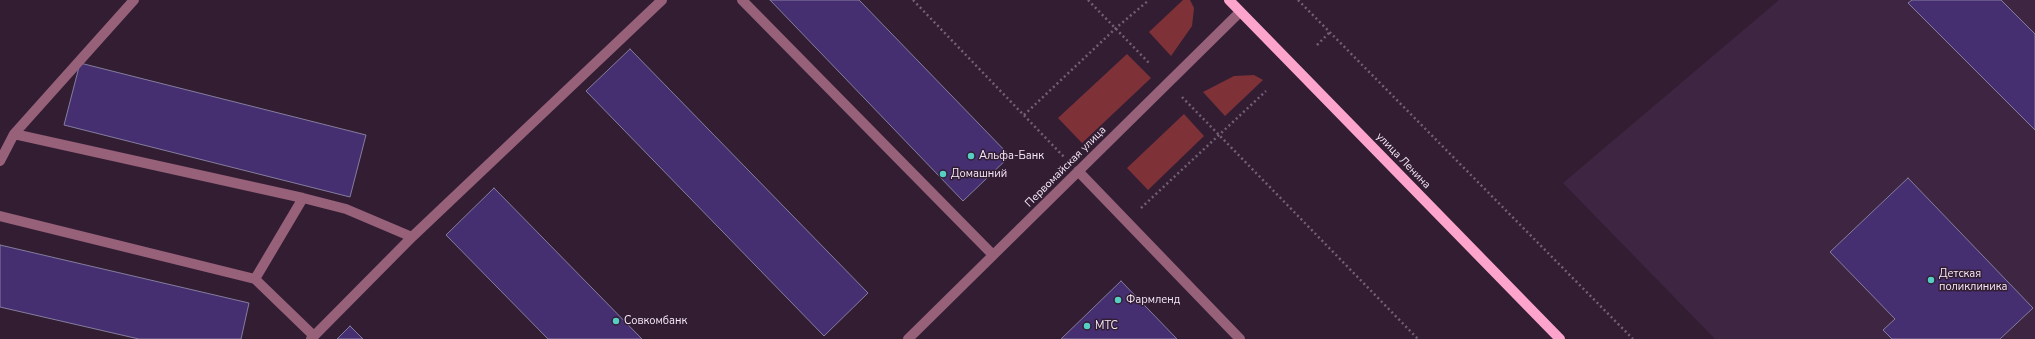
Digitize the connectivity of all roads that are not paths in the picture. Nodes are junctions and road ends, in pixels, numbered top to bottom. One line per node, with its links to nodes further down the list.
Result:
1 (134, 0): 6 (street)
2 (662, 0): 11 (street)
3 (742, 0): 12 (street)
4 (1229, 0): 5 (main road, улица Ленина)
5 (1240, 12): 8 (street, Первомайская улица); 17 (main road, улица Ленина)
6 (14, 134): 7 (street); 9 (street)
7 (0, 161)
8 (1078, 172): 12 (street, Первомайская улица); 16 (street)
9 (303, 198): 11 (street); 13 (street)
10 (0, 216): 13 (street)
11 (412, 237): 14 (street)
12 (993, 255): 15 (street, Первомайская улица)
13 (255, 279): 14 (street)
14 (312, 337)
15 (908, 339)
16 (1240, 339)
17 (1560, 339)

